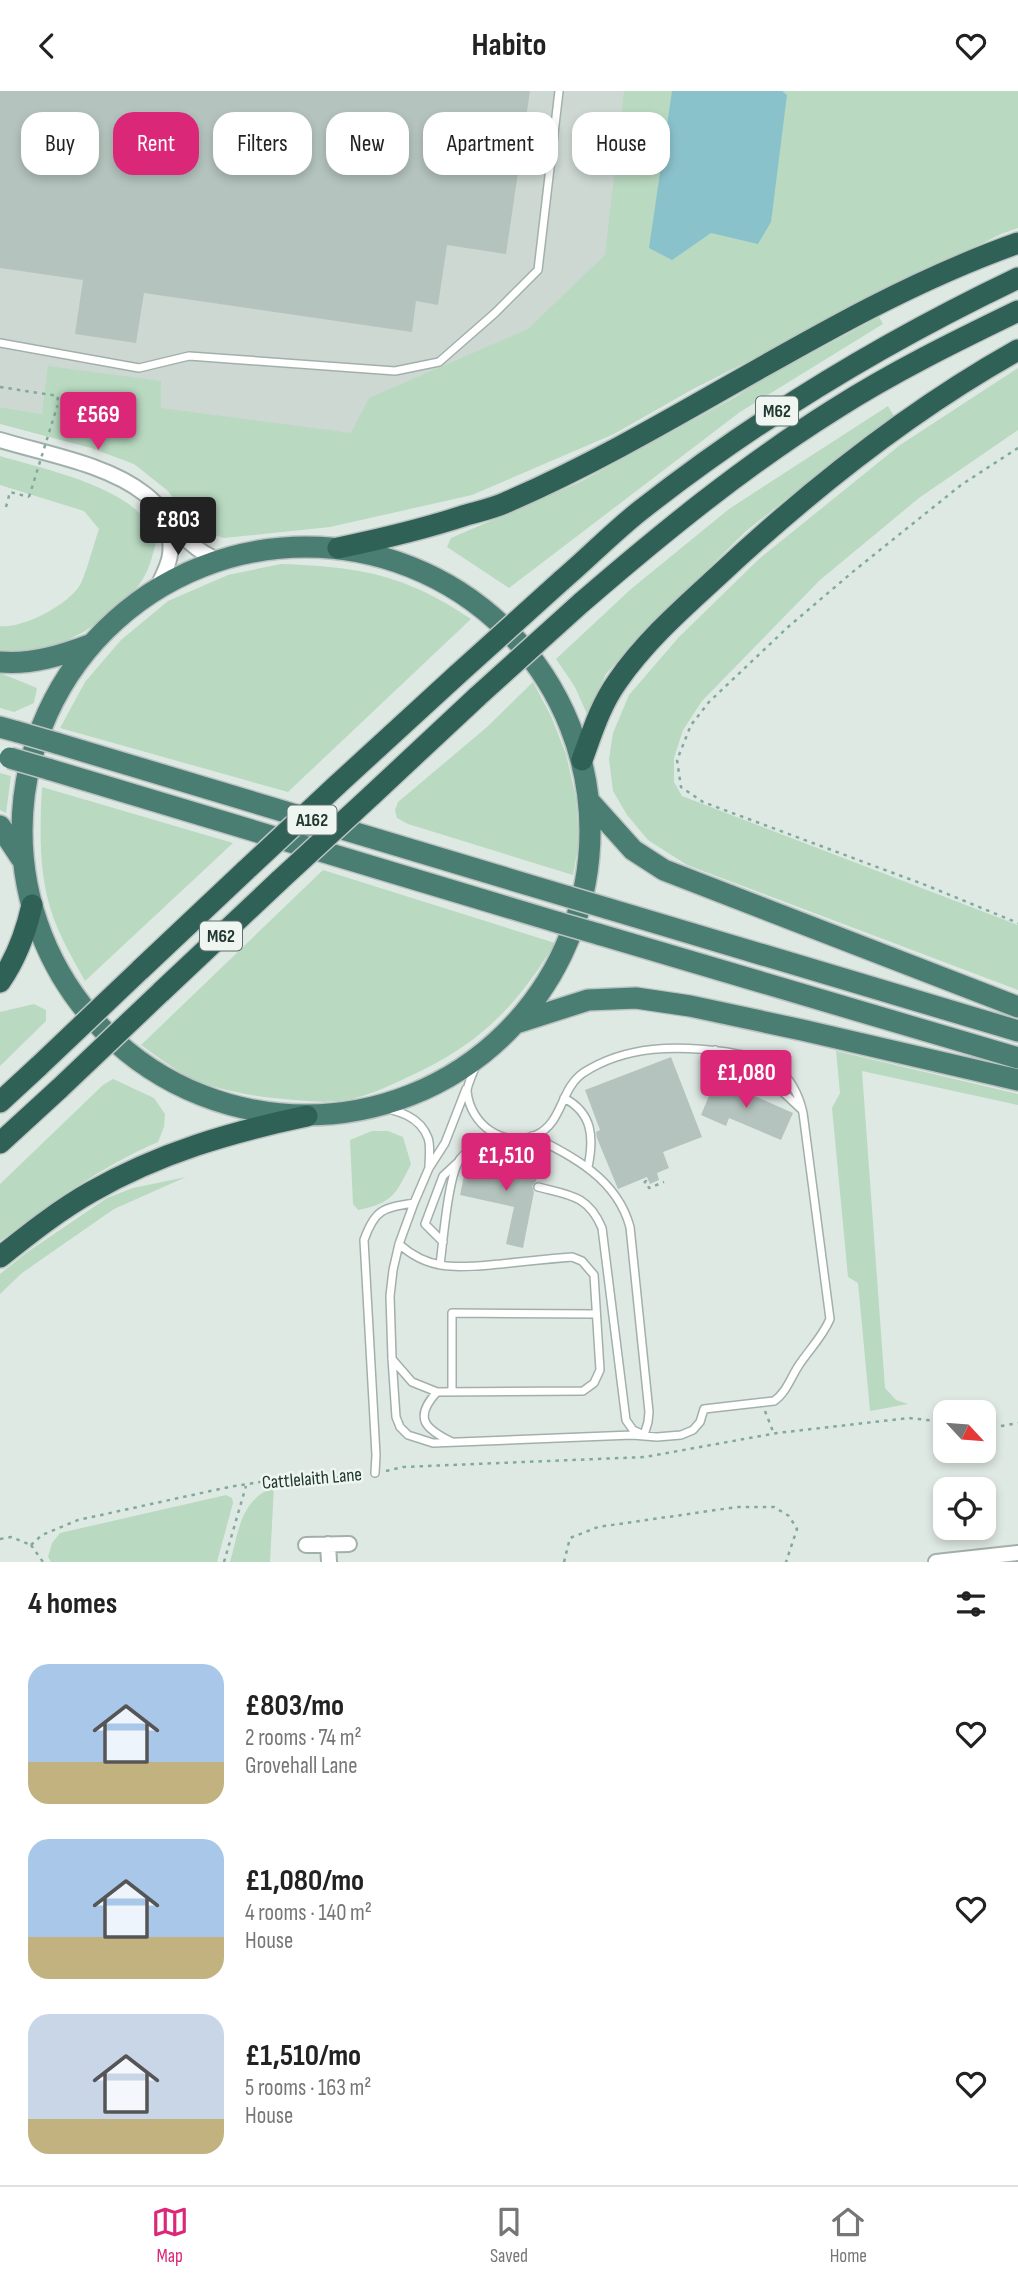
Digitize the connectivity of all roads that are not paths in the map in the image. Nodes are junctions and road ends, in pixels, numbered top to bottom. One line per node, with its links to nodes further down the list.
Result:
1 (559, 91): 5 (lane)
2 (1018, 243): 9 (highway)
3 (1018, 278): 31 (highway, M62, bridge)
4 (1018, 311): 36 (highway, M62, bridge)
5 (0, 343)
6 (1018, 350): 16 (highway)
7 (0, 440): 8 (street)
8 (165, 516): 10 (street); 11 (street)
9 (338, 548): 10 (highway); 16 (highway)
10 (220, 561): 11 (highway)
11 (156, 590): 12 (highway)
12 (92, 644): 13 (highway); 19 (highway)
13 (0, 662)
14 (9, 729): 24 (highway, A162, bridge)
15 (5, 756): 27 (highway, A162, bridge)
16 (582, 760): 17 (highway)
17 (589, 801): 22 (highway); 23 (highway)
18 (0, 826): 19 (highway)
19 (24, 863): 20 (highway)
20 (32, 905): 21 (highway); 34 (highway)
21 (0, 982)
22 (1018, 1007)
23 (516, 1023): 26 (highway); 28 (highway)
24 (1018, 1031)
25 (715, 1050): 30 (lane); 33 (lane); 33 (lane)
26 (479, 1056): 29 (lane); 32 (highway)
27 (1018, 1058)
28 (1018, 1080)
29 (467, 1089): 35 (lane); 40 (lane)
30 (564, 1098): 35 (lane); 39 (lane)
31 (0, 1102)
32 (377, 1107): 34 (highway); 40 (lane)
33 (802, 1110): 51 (lane)
34 (307, 1116): 45 (highway)
35 (532, 1136): 39 (lane)
36 (0, 1143)
37 (460, 1160): 38 (lane); 43 (lane); 43 (lane)
38 (509, 1164)
39 (587, 1167): 51 (lane)
40 (429, 1168): 42 (lane)
41 (538, 1187): 51 (lane)
42 (414, 1203): 44 (lane); 53 (lane, Cattlelaith Lane)
43 (443, 1242): 46 (lane)
44 (399, 1244): 46 (lane); 48 (lane)
45 (0, 1257)
46 (440, 1265): 47 (lane)
47 (596, 1314): 50 (lane); 50 (lane)
48 (392, 1358): 49 (lane); 52 (lane)
49 (437, 1392): 50 (lane); 52 (lane)
50 (452, 1392)
51 (644, 1435): 52 (lane)
52 (455, 1444)
53 (375, 1473)
54 (328, 1544): 55 (street); 56 (street); 58 (street)
55 (349, 1544)
56 (306, 1545)
57 (1018, 1553): 59 (street)
58 (329, 1562)
59 (936, 1562)

